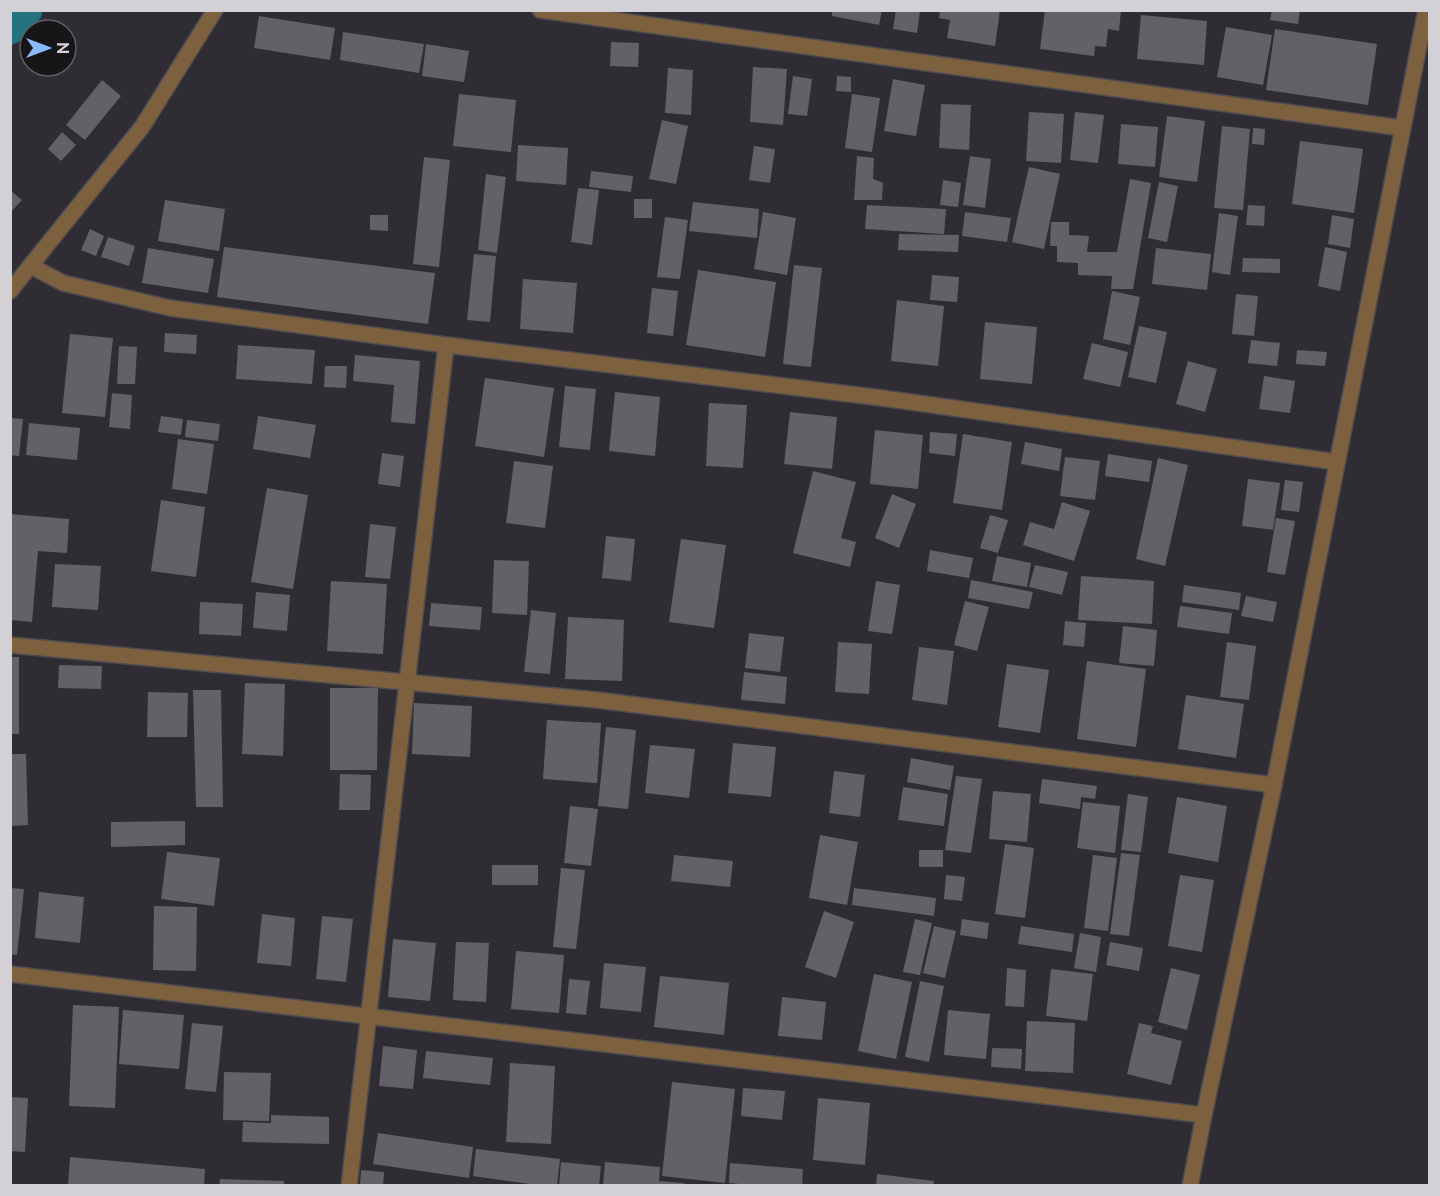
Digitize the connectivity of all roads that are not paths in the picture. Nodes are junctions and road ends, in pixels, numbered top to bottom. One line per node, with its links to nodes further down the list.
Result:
1 (215, 10): 5 (street)
2 (540, 10): 4 (street)
3 (1426, 10): 4 (street)
4 (1402, 128): 8 (street)
5 (31, 266): 6 (street); 7 (street)
6 (10, 291)
7 (446, 345): 8 (street); 10 (street)
8 (1338, 462): 11 (street)
9 (10, 645): 10 (street)
10 (408, 682): 11 (street); 13 (street)
11 (1274, 785): 14 (street)
12 (10, 974): 13 (street)
13 (369, 1016): 14 (street); 15 (street)
14 (1204, 1115): 16 (street)
15 (349, 1185)
16 (1190, 1185)

